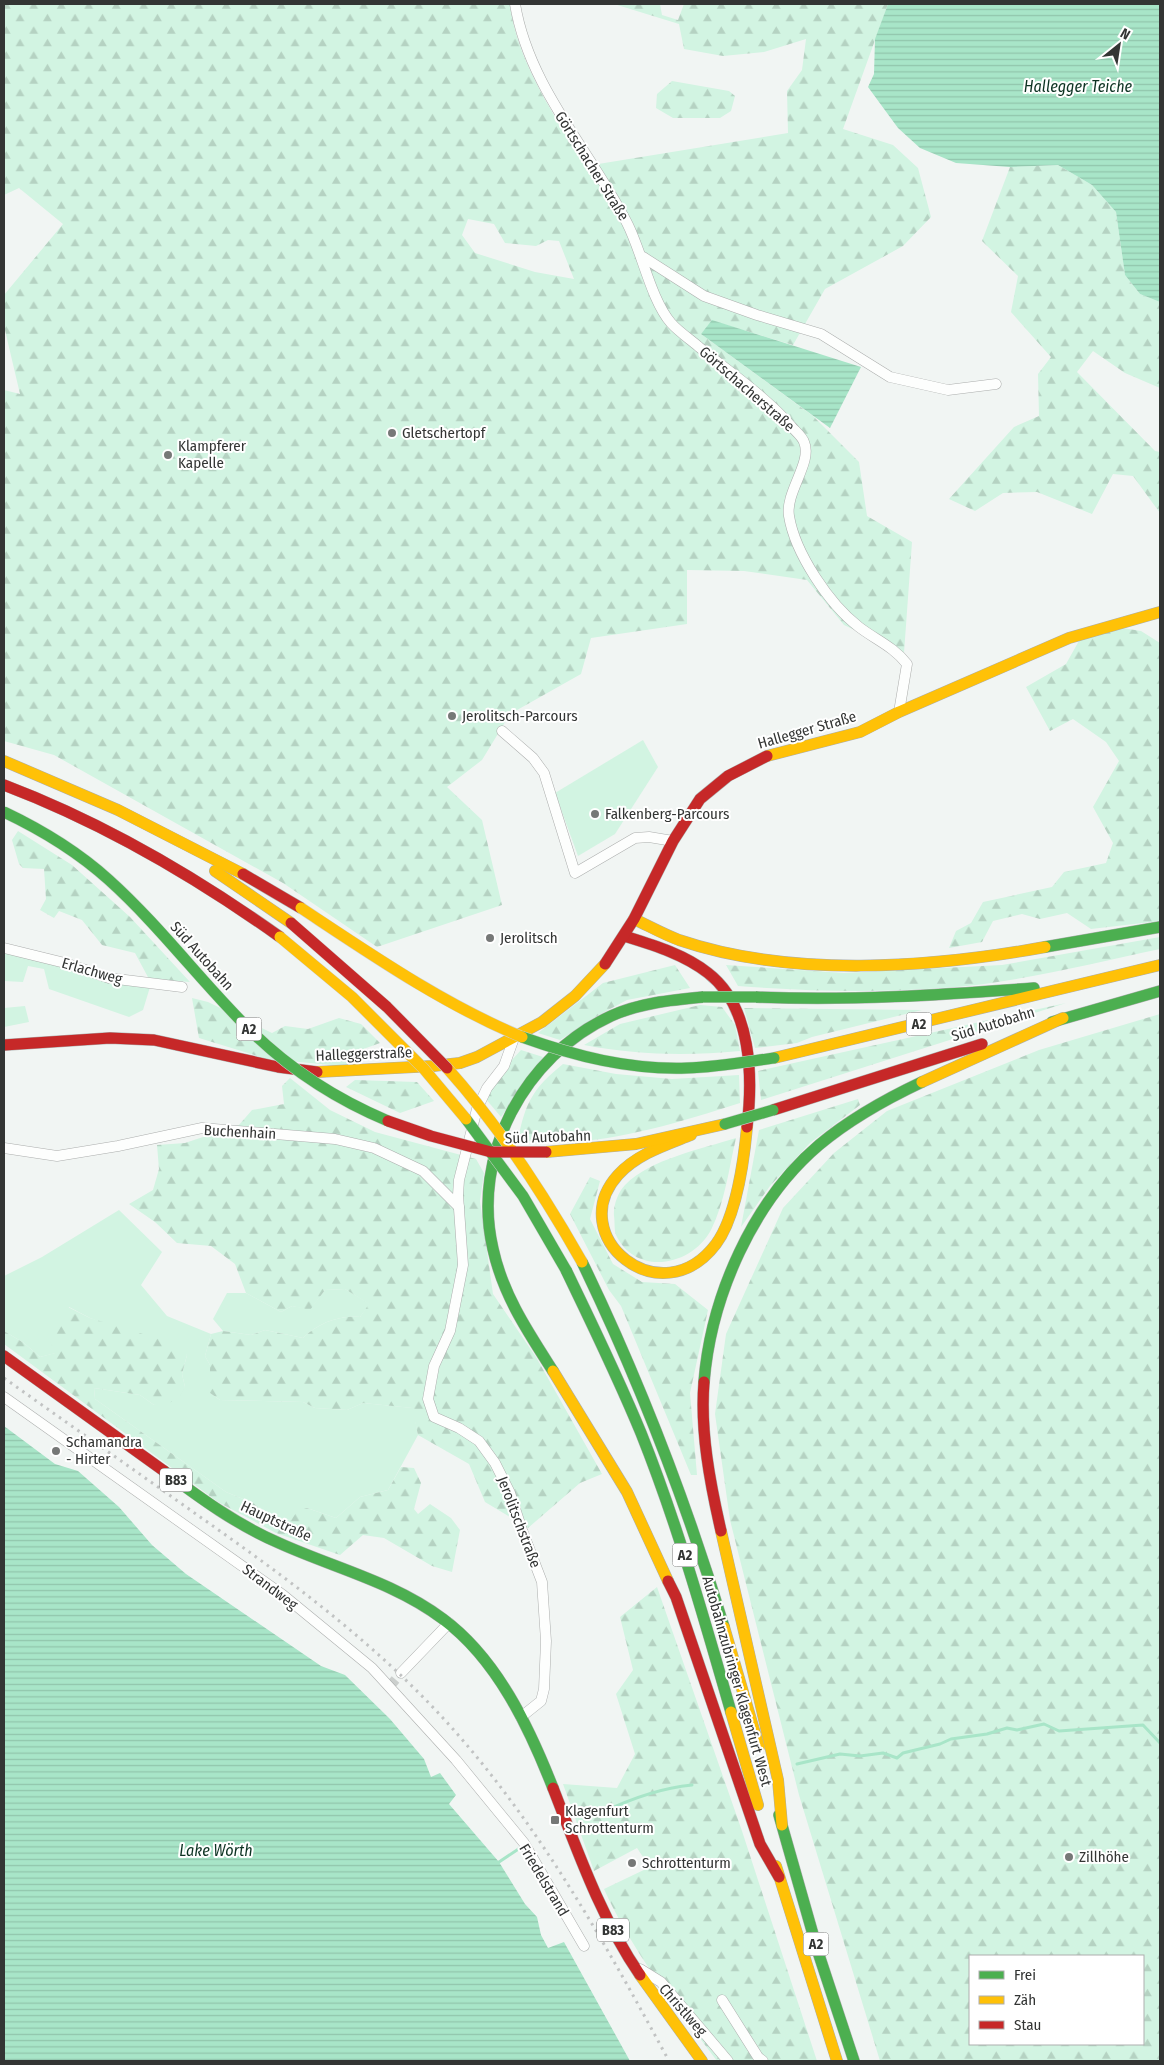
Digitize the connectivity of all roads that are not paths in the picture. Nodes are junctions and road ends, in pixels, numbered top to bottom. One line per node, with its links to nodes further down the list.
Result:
1 (515, 4): 2 (street, Görtschacher Straße)
2 (643, 258): 3 (street, Görtschacher Straße); 4 (street)
3 (673, 325): 6 (street, Görtschacherstraße)
4 (996, 384)
5 (1160, 612): 6 (main road, Hallegger Straße)
6 (899, 712): 12 (main road, Hallegger Straße)
7 (502, 731): 12 (street)
8 (4, 762): 11 (main road, Süd Autobahn / A2)
9 (4, 785): 34 (main road, Autobahnzubringer Klagenfurt West / A2, bridge)
10 (4, 812): 24 (main road, Süd Autobahn / A2, bridge)
11 (172, 836): 19 (main road, Süd Autobahn / A2, bridge); 33 (main road, Autobahnzubringer Klagenfurt West / A2, bridge)
12 (673, 841): 13 (main road, Hallegger Straße)
13 (634, 919): 14 (main road); 15 (main road, Hallegger Straße)
14 (1160, 928)
15 (624, 936): 22 (main road, Hallegger Straße); 24 (main road)
16 (4, 948): 18 (street, Erlachweg)
17 (1160, 964): 19 (main road, Süd Autobahn / A2)
18 (182, 987)
19 (1064, 988): 34 (main road, bridge)
20 (1160, 991): 21 (main road, Süd Autobahn / A2)
21 (1063, 1018): 24 (main road, Süd Autobahn / A2, bridge); 33 (main road)
22 (514, 1038): 23 (main road, Halleggerstraße); 26 (street, Jerolitschstraße)
23 (4, 1045)
24 (691, 1135)
25 (4, 1148): 26 (street, Buchenhain)
26 (459, 1207): 31 (street, Jerolitschstraße)
27 (4, 1356): 29 (main road, Hauptstraße / B83)
28 (4, 1397): 32 (street, Strandweg)
29 (449, 1624): 30 (street); 31 (main road, Hauptstraße / B83)
30 (401, 1674)
31 (521, 1717): 36 (main road, B83)
32 (502, 1816): 35 (street, Friedelstrand)
33 (782, 1825): 42 (main road, Autobahnzubringer Klagenfurt West / A2)
34 (779, 1877): 41 (main road, Autobahnzubringer Klagenfurt West / A2)
35 (584, 1946)
36 (633, 1965): 38 (main road, B83); 39 (street, Christlweg)
37 (722, 2000): 40 (street)
38 (702, 2061)
39 (728, 2061)
40 (763, 2061)
41 (836, 2061)
42 (854, 2061)

